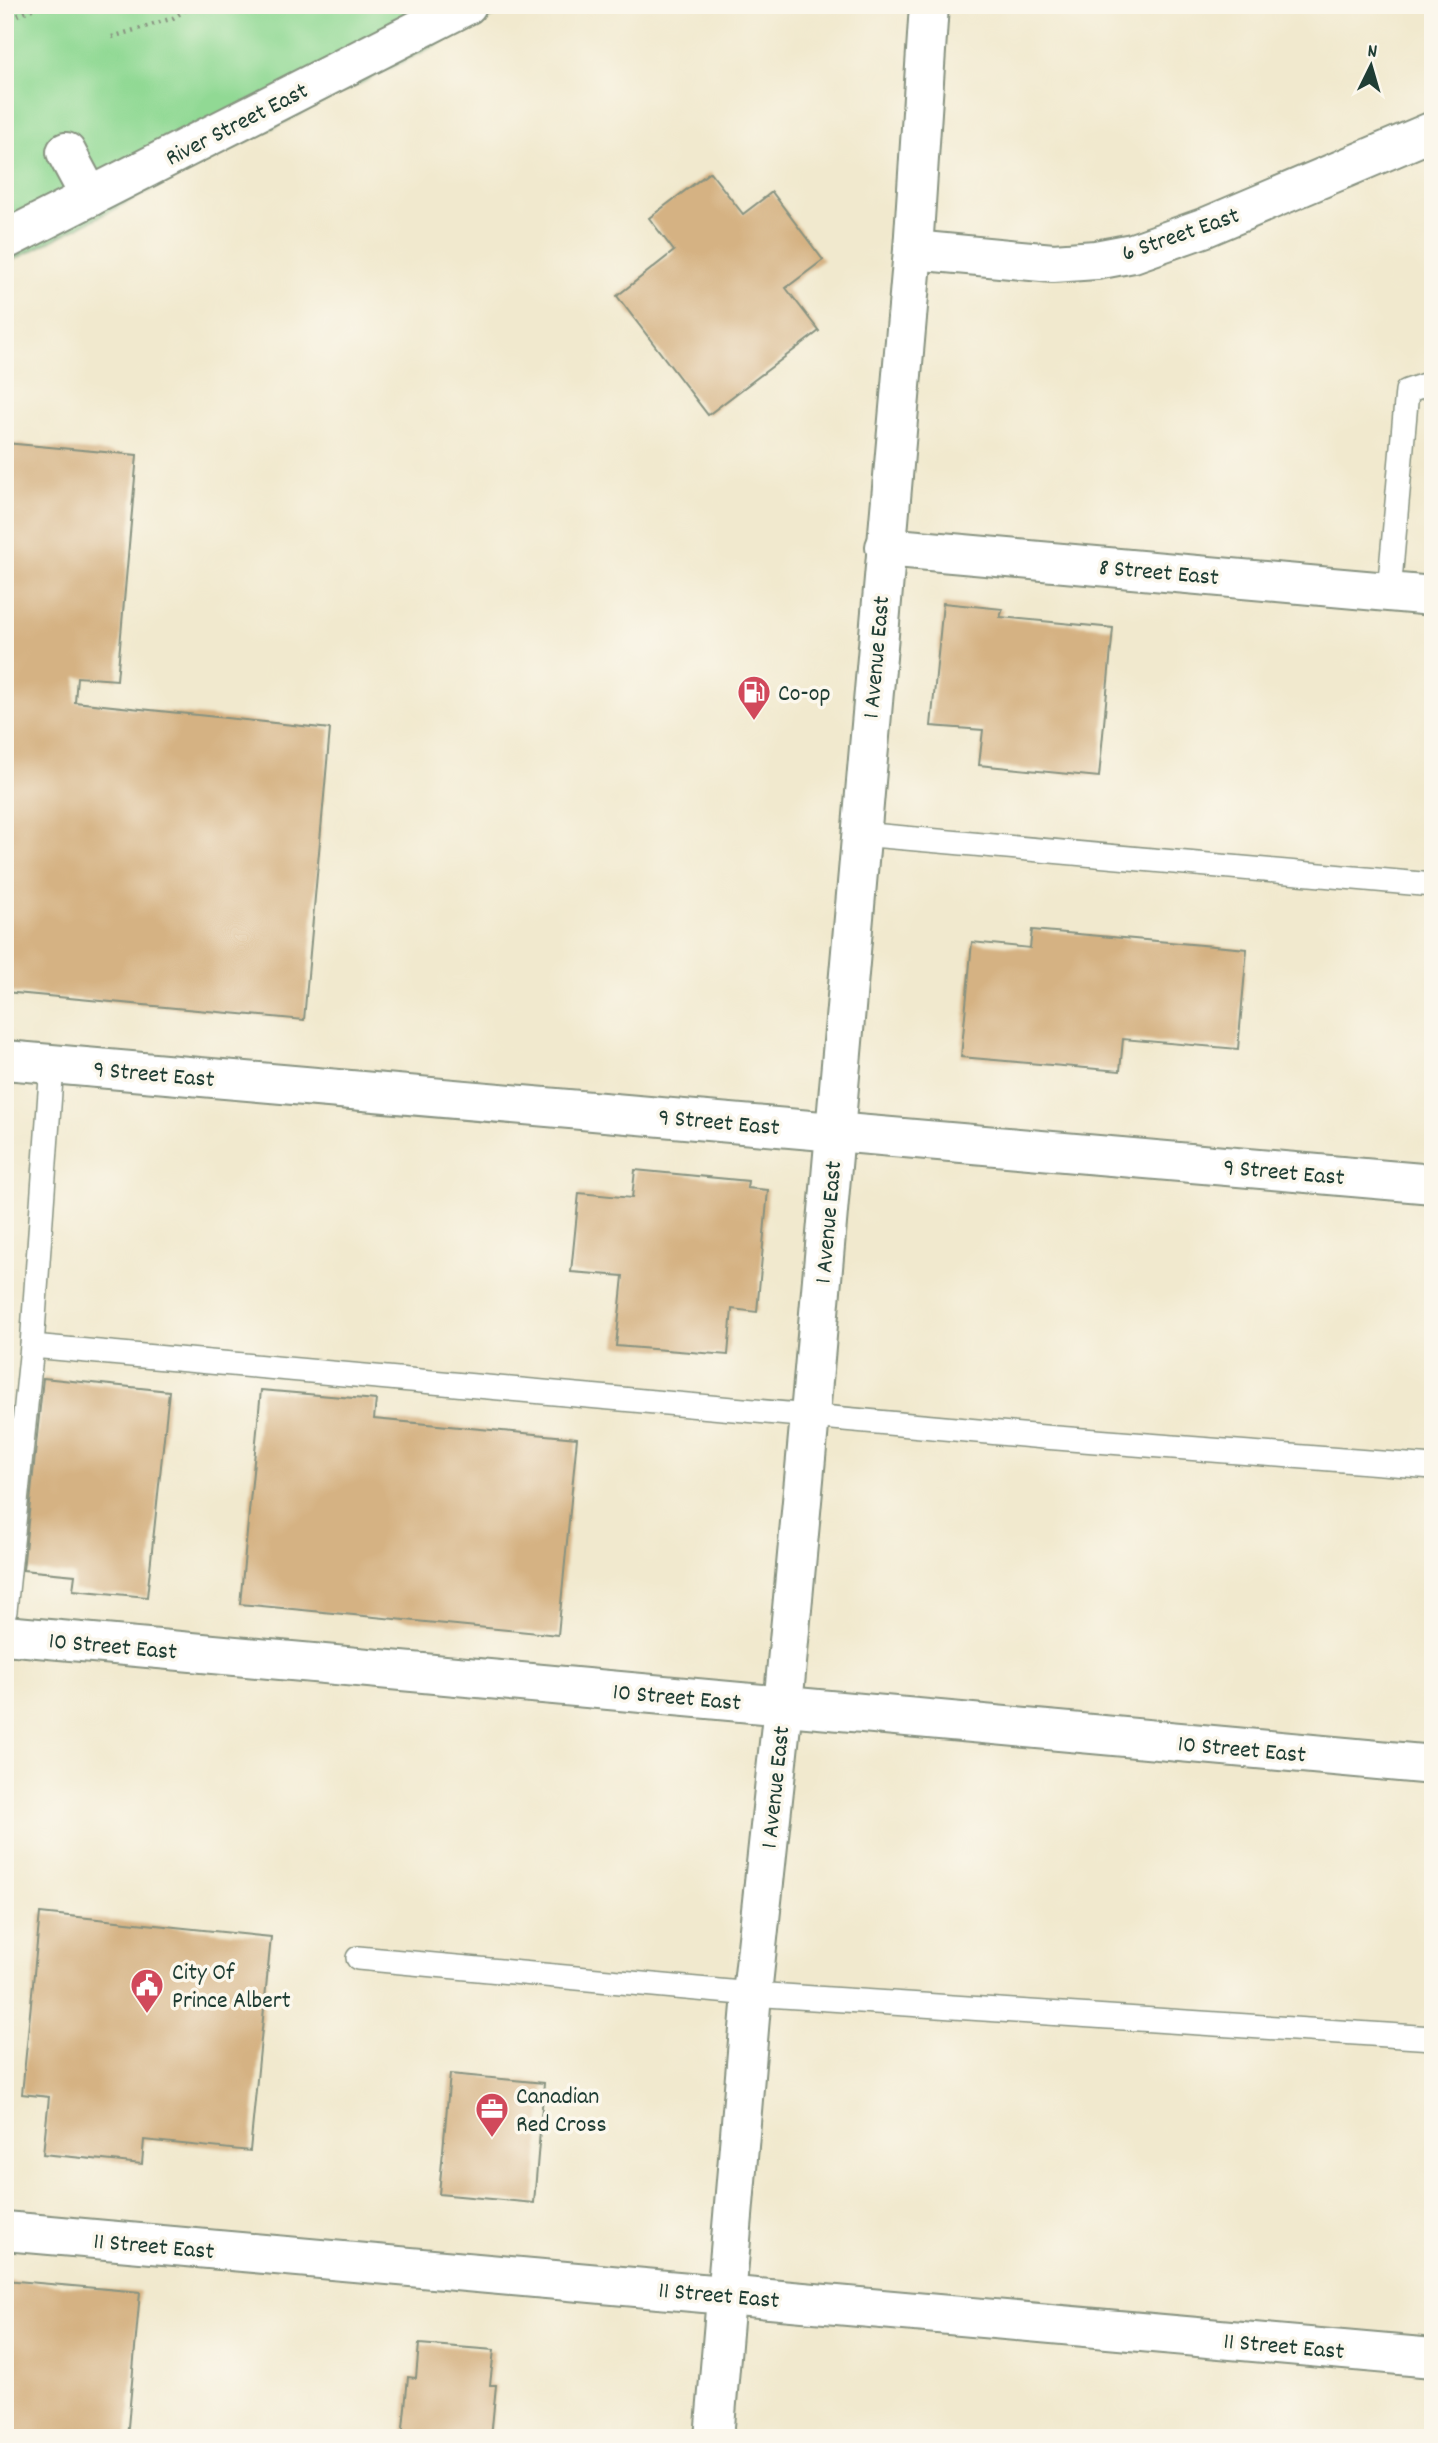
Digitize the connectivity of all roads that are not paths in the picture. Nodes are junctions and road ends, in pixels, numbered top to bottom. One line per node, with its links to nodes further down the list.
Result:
1 (467, 5): 5 (street, River Street East)
2 (929, 5): 7 (street, 1 Avenue East)
3 (1433, 131): 7 (street, 6 Street East)
4 (66, 152): 5 (street)
5 (90, 197): 6 (street, River Street East)
6 (5, 240)
7 (913, 250): 9 (street, 1 Avenue East)
8 (1433, 382): 10 (lane)
9 (885, 547): 10 (street, 8 Street East); 12 (street, 1 Avenue East)
10 (1389, 592): 11 (street, 8 Street East)
11 (1433, 596)
12 (860, 834): 13 (lane); 16 (street, 1 Avenue East)
13 (1433, 885)
14 (5, 1060): 15 (street, 9 Street East)
15 (52, 1064): 16 (street, 9 Street East); 18 (lane)
16 (835, 1131): 17 (street, 9 Street East); 19 (street, 1 Avenue East)
17 (1433, 1184)
18 (32, 1346): 19 (lane); 21 (lane)
19 (810, 1415): 20 (lane); 23 (street, 1 Avenue East)
20 (1433, 1467)
21 (5, 1611)
22 (5, 1635): 23 (street, 10 Street East)
23 (783, 1706): 24 (street, 10 Street East); 26 (street, 1 Avenue East)
24 (1433, 1765)
25 (358, 1958): 26 (lane)
26 (752, 1994): 27 (lane); 29 (street, 1 Avenue East)
27 (1433, 2038)
28 (5, 2231): 29 (street, 11 Street East)
29 (726, 2295): 30 (street, 11 Street East); 31 (street, 1 Avenue East)
30 (1433, 2358)
31 (714, 2438)

